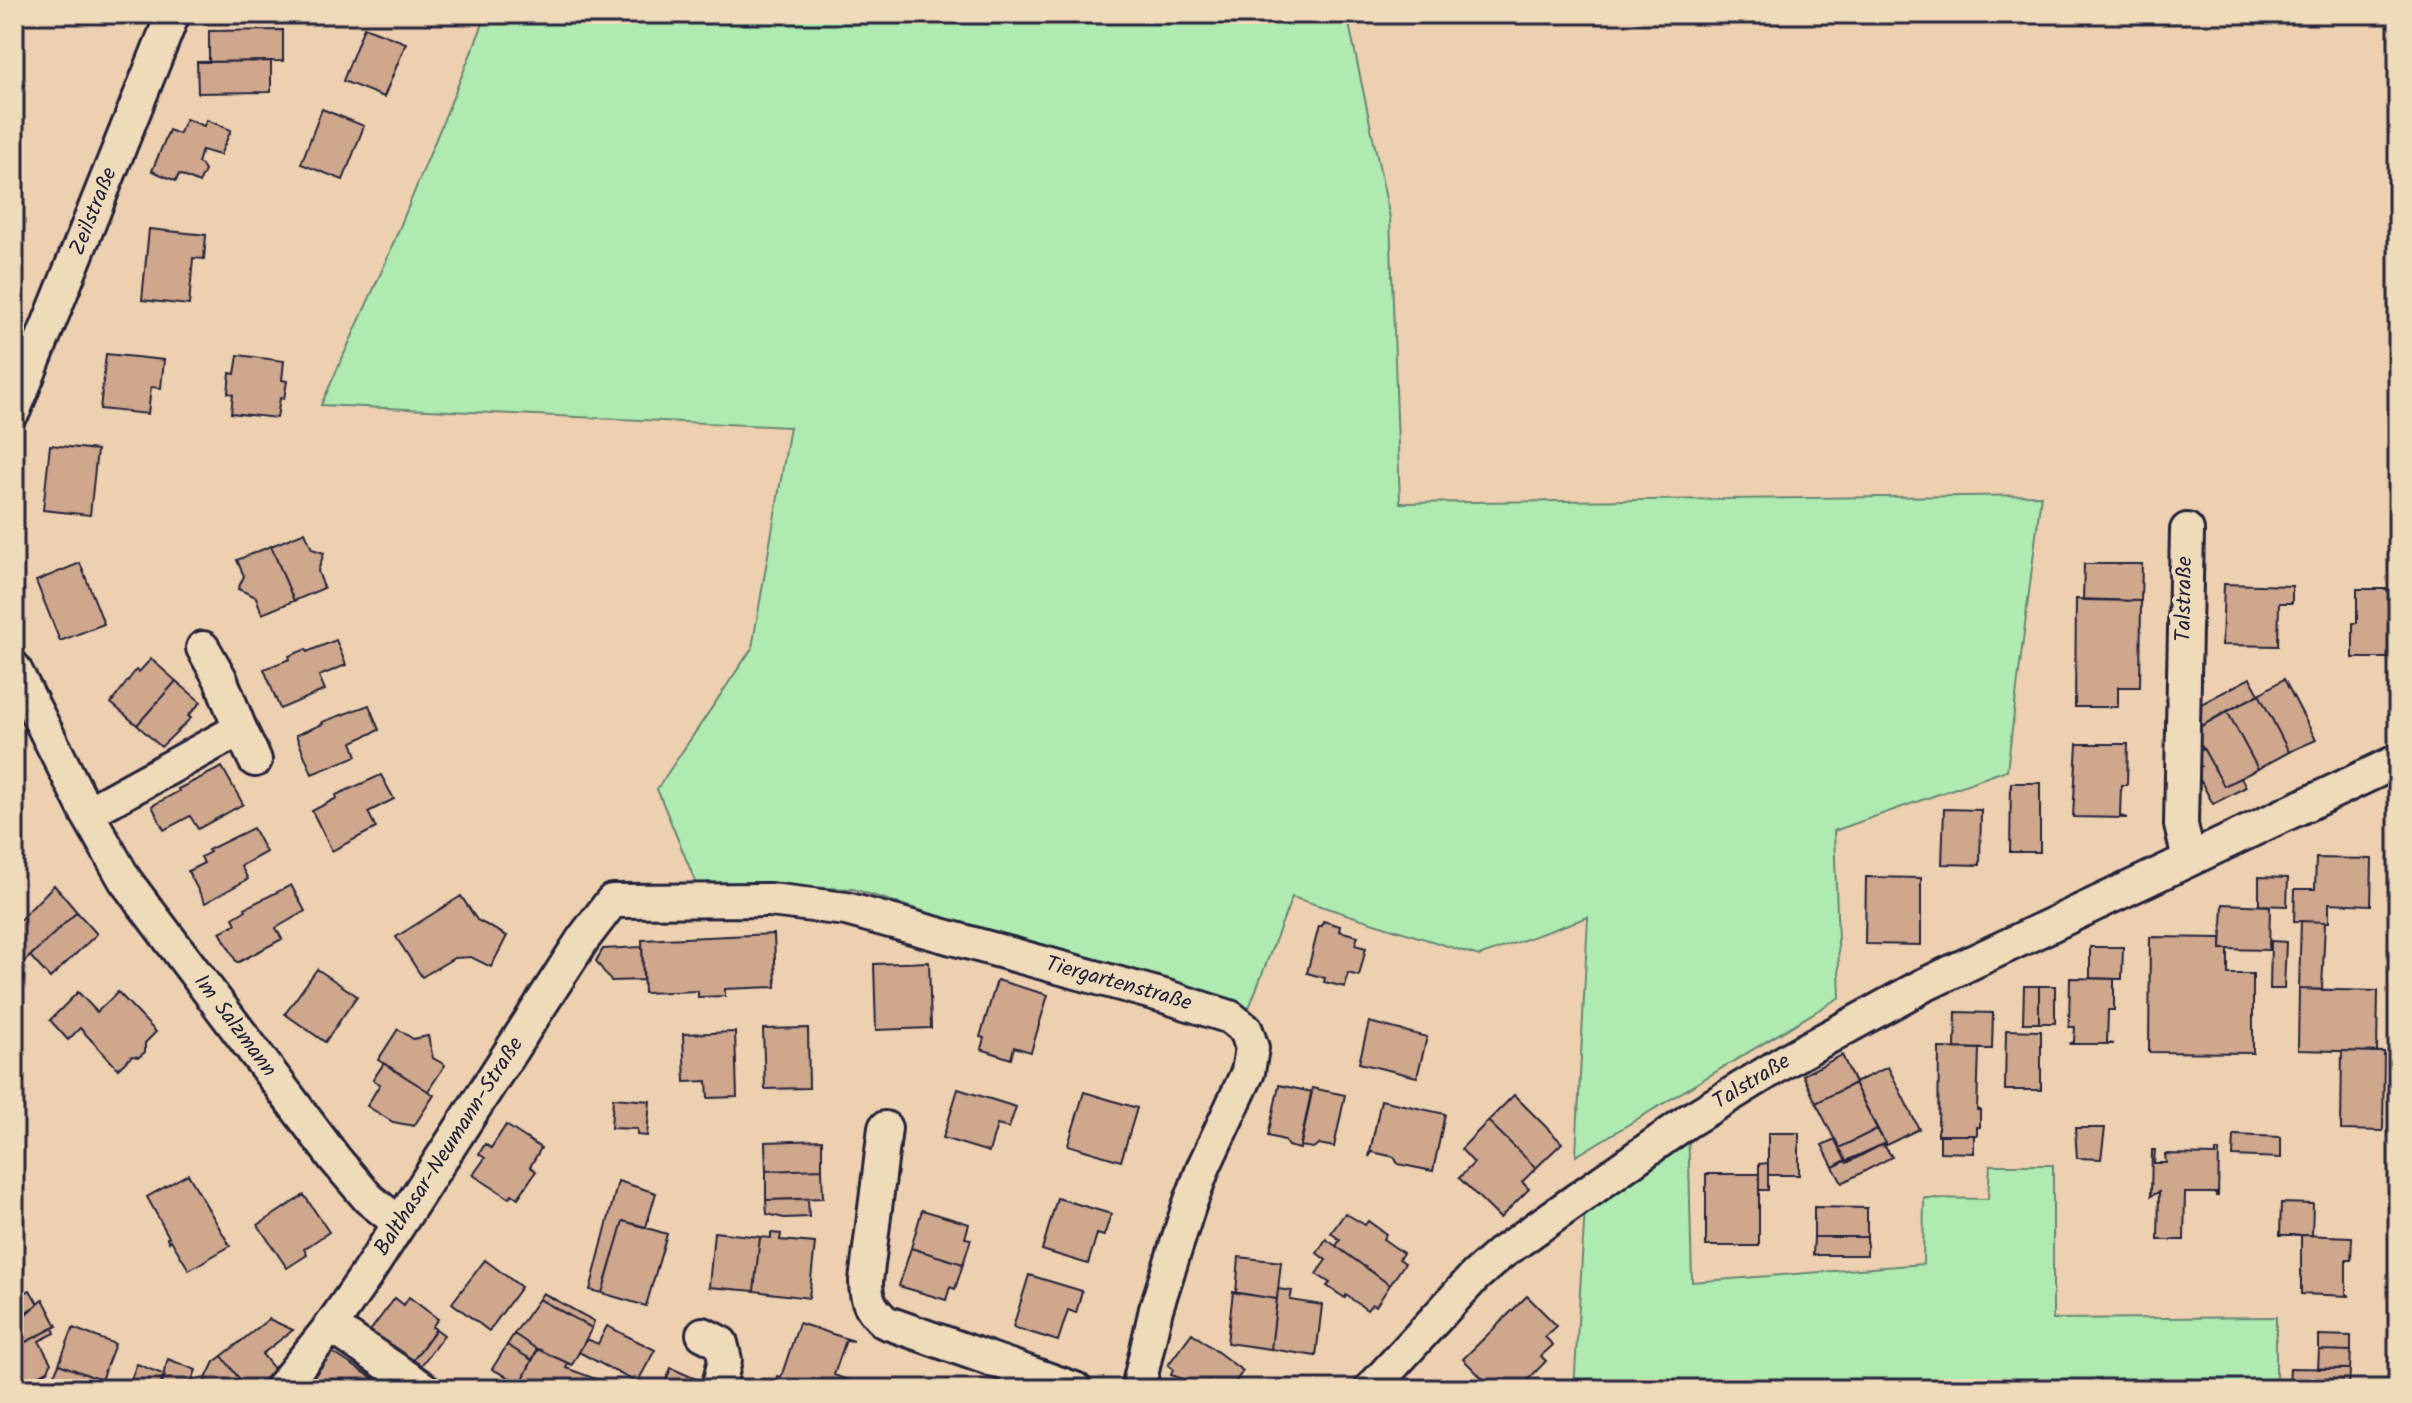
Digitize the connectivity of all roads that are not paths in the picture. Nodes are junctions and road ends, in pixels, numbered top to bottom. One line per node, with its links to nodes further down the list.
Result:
1 (173, 14): 2 (street, Zeilstraße)
2 (14, 410)
3 (2187, 530): 10 (street, Talstraße)
4 (203, 648): 6 (street)
5 (14, 668): 9 (street, Im Salzmann)
6 (240, 729): 7 (street); 9 (street)
7 (255, 760)
8 (2398, 761): 10 (street, Talstraße)
9 (87, 813): 13 (street, Im Salzmann)
10 (2189, 859): 21 (street, Talstraße)
11 (612, 901): 13 (street, Balthasar-Neumann-Straße); 20 (street, Tiergartenstraße)
12 (885, 1128): 19 (street)
13 (399, 1223): 14 (street, Balthasar-Neumann-Straße)
14 (331, 1326): 16 (street, Balthasar-Neumann-Straße); 17 (street)
15 (703, 1334): 18 (street)
16 (280, 1389)
17 (424, 1389)
18 (718, 1389)
19 (1075, 1389)
20 (1138, 1389)
21 (1371, 1389)

